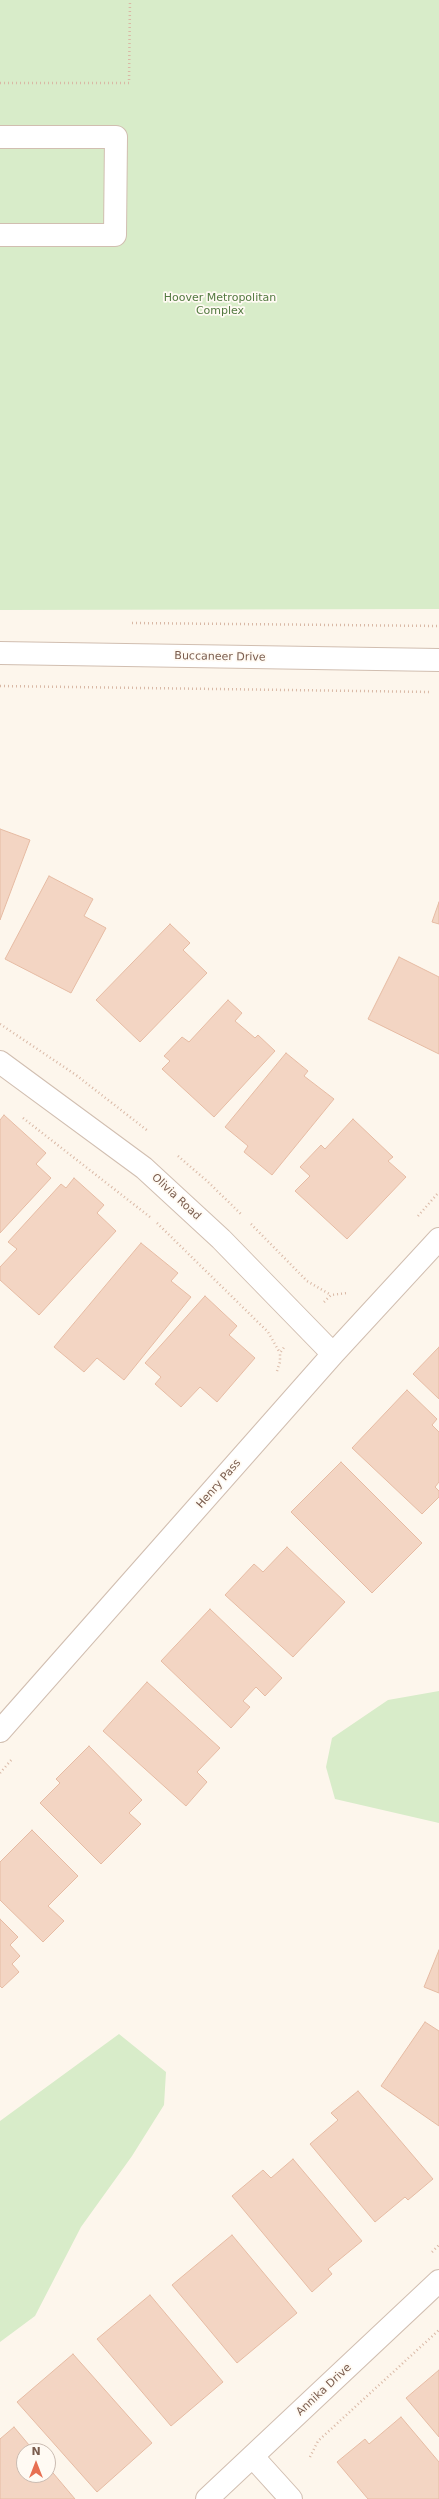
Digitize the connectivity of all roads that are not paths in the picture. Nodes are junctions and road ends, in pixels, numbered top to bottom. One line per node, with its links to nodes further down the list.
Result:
1 (0, 137): 2 (street)
2 (0, 235)
3 (0, 653): 4 (street, Buccaneer Drive)
4 (439, 660)
5 (0, 1062): 7 (street, Olivia Road)
6 (439, 1239): 7 (street, Henry Pass)
7 (333, 1354): 8 (street, Henry Pass)
8 (0, 1731)
9 (439, 2281): 10 (street, Annika Drive)
10 (253, 2458): 11 (street, Annika Drive); 12 (street)
11 (208, 2499)
12 (291, 2499)

